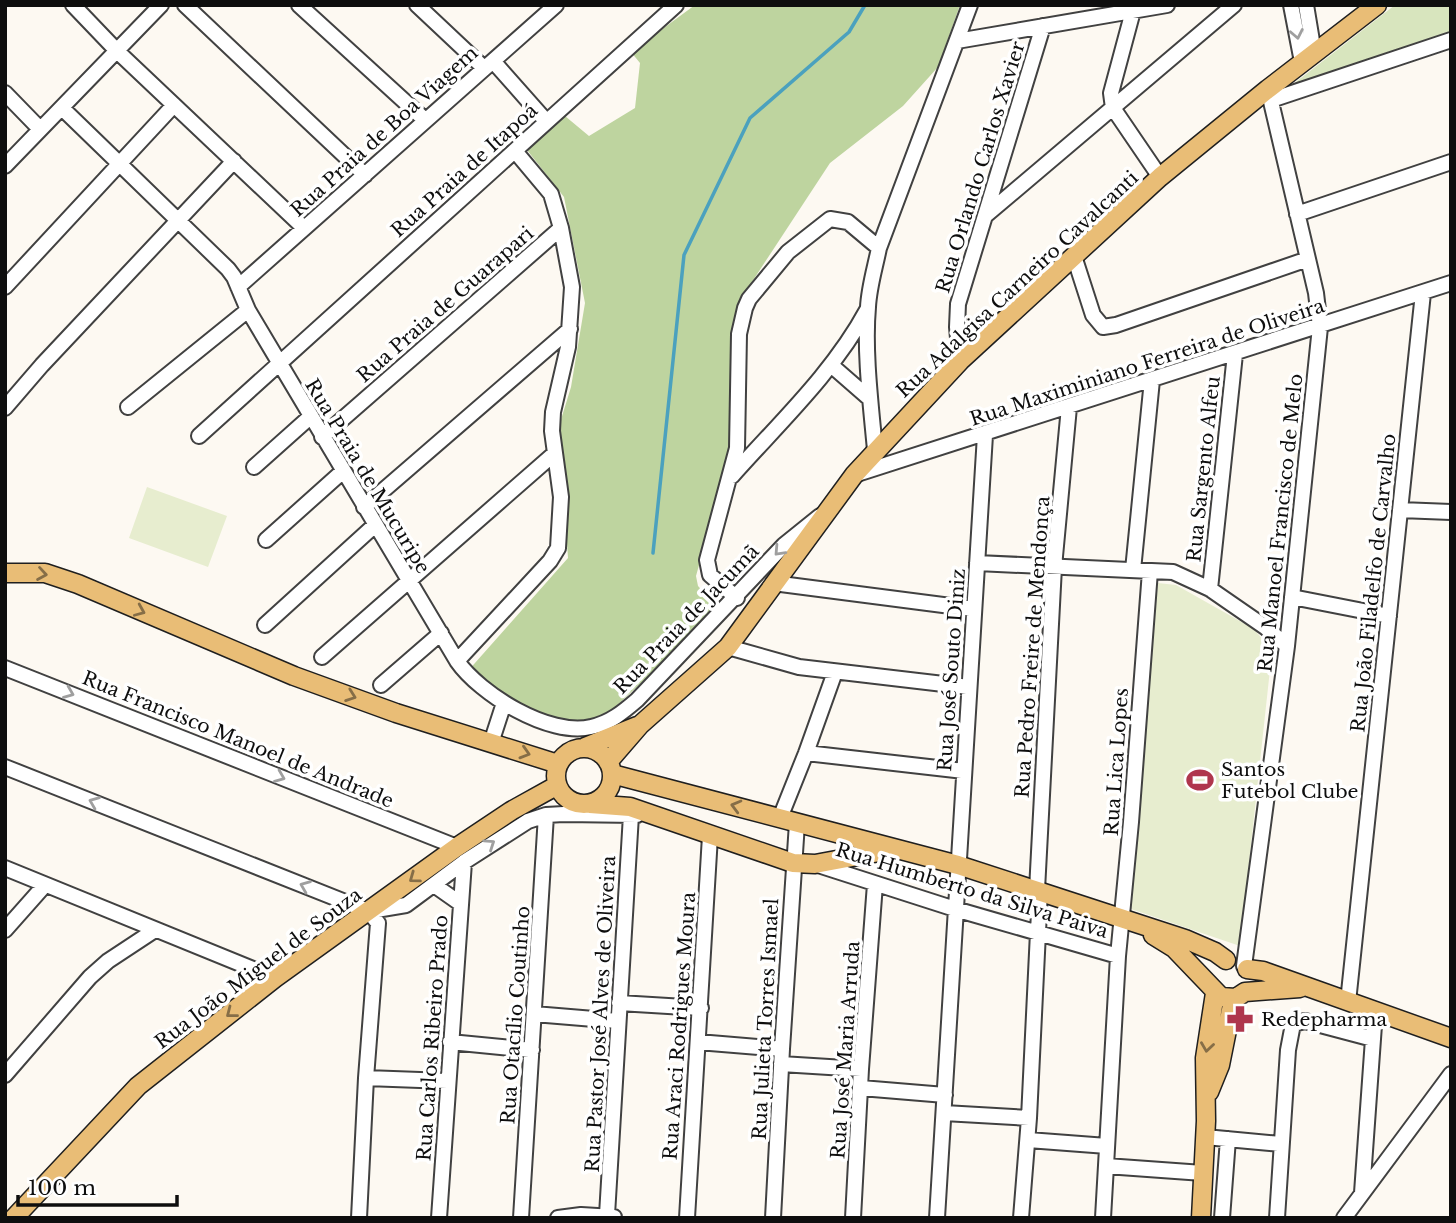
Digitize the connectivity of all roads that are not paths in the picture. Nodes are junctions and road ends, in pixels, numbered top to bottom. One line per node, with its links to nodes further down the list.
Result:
1 (74, 5): 18 (street)
2 (161, 5): 18 (street)
3 (185, 5): 34 (street)
4 (299, 5): 26 (street)
5 (417, 5): 20 (street)
6 (676, 5): 27 (street, Rua Praia de Itapoá)
7 (970, 5): 17 (street)
8 (1167, 5): 14 (street)
9 (1234, 5): 25 (street)
10 (1291, 5): 19 (street, one-way to 19)
11 (1307, 5): 19 (street)
12 (1377, 5): 19 (main road, Rua Adalgisa Carneiro Cavalcanti)
13 (546, 8): 20 (street, Rua Praia de Boa Viagem)
14 (1133, 11): 15 (street); 25 (street)
15 (1043, 26): 17 (street); 37 (street, Rua Orlando Carlos Xavier)
16 (1451, 40): 22 (street)
17 (957, 41): 41 (street)
18 (118, 52): 23 (street); 24 (street)
19 (1308, 58): 22 (main road, Rua Adalgisa Carneiro Cavalcanti)
20 (488, 64): 26 (street, Rua Praia de Boa Viagem); 27 (street)
21 (5, 93): 28 (street)
22 (1269, 94): 35 (main road, Rua Adalgisa Carneiro Cavalcanti); 36 (street, Rua Manoel Francisco de Melo)
23 (174, 105): 30 (street); 32 (street)
24 (62, 108): 28 (street); 32 (street, Rua Praia de Mucuripe)
25 (1113, 108): 35 (street); 37 (street)
26 (425, 120): 34 (street, Rua Praia de Boa Viagem)
27 (546, 121): 29 (street, Rua Praia de Itapoá)
28 (40, 130): 33 (street)
29 (515, 151): 40 (street); 54 (street, Rua Praia de Itapoá)
30 (234, 160): 38 (street); 39 (street)
31 (1451, 162): 36 (street)
32 (120, 164): 38 (street, Rua Praia de Mucuripe); 46 (street)
33 (5, 166)
34 (365, 175): 39 (street, Rua Praia de Boa Viagem)
35 (1160, 177): 42 (main road, Rua Adalgisa Carneiro Cavalcanti)
36 (1297, 214): 43 (street, Rua Manoel Francisco de Melo)
37 (985, 216): 53 (street, Rua Orlando Carlos Xavier)
38 (179, 219): 45 (street, Rua Praia de Mucuripe); 58 (street)
39 (304, 228): 45 (street, Rua Praia de Boa Viagem)
40 (561, 228): 51 (street); 64 (street, Rua Praia de Guarapari)
41 (880, 248): 48 (street); 70 (street)
42 (1074, 256): 43 (street); 53 (main road, Rua Adalgisa Carneiro Cavalcanti)
43 (1308, 259): 50 (street, Rua Manoel Francisco de Melo)
44 (1451, 283): 47 (street, Rua Maximiniano Ferreira de Oliveira)
45 (238, 286): 49 (street, Rua Praia de Mucuripe)
46 (5, 287)
47 (1423, 293): 50 (street, Rua Maximiniano Ferreira de Oliveira); 72 (street, Rua João Filadelfo de Carvalho)
48 (868, 309): 55 (street); 57 (street)
49 (248, 310): 54 (street, Rua Praia de Mucuripe); 59 (street)
50 (1320, 327): 52 (street, Rua Maximiniano Ferreira de Oliveira); 85 (street, Rua Manoel Francisco de Melo)
51 (570, 329): 66 (street); 71 (street)
52 (1235, 354): 56 (street, Rua Maximiniano Ferreira de Oliveira); 84 (street, Rua Sargento Alfeu)
53 (960, 360): 65 (main road, Rua Adalgisa Carneiro Cavalcanti)
54 (278, 362): 61 (street, Rua Praia de Mucuripe); 63 (street, Rua Praia de Itapoá)
55 (831, 365): 57 (street); 70 (street)
56 (1152, 380): 60 (street, Rua Maximiniano Ferreira de Oliveira); 79 (street)
57 (870, 399): 65 (street)
58 (6, 404)
59 (128, 407)
60 (1069, 407): 62 (street, Rua Maximiniano Ferreira de Oliveira); 78 (street, Rua Pedro Freire de Mendonça)
61 (310, 417): 64 (street, Rua Praia de Mucuripe); 67 (street)
62 (985, 435): 69 (street, Rua Maximiniano Ferreira de Oliveira); 77 (street, Rua José Souto Diniz)
63 (199, 436)
64 (322, 437): 68 (street, Rua Praia de Mucuripe)
65 (875, 450): 69 (main road, Rua Adalgisa Carneiro Cavalcanti)
66 (555, 453): 82 (street); 94 (street)
67 (254, 467)
68 (342, 472): 71 (street, Rua Praia de Mucuripe); 76 (street)
69 (854, 475): 73 (main road, Rua Adalgisa Carneiro Cavalcanti)
70 (731, 476): 86 (street)
71 (364, 507): 75 (street, Rua Praia de Mucuripe)
72 (1401, 510): 74 (street); 88 (street, Rua João Filadelfo de Carvalho)
73 (827, 511): 83 (main road, Rua Adalgisa Carneiro Cavalcanti); 86 (street, Rua Praia de Jacumã, one-way to 86)
74 (1451, 512)
75 (375, 525): 82 (street, Rua Praia de Mucuripe); 89 (street)
76 (266, 540)
77 (977, 563): 78 (street); 87 (street, Rua José Souto Diniz)
78 (1054, 567): 79 (street); 124 (street, Rua Pedro Freire de Mendonça)
79 (1133, 570): 80 (street)
80 (1150, 571): 84 (street); 128 (street, Rua Lica Lopes)
81 (5, 573): 101 (main road, one-way to 101)
82 (408, 579): 90 (street, Rua Praia de Mucuripe); 93 (street)
83 (774, 583): 87 (street); 92 (main road, Rua Adalgisa Carneiro Cavalcanti)
84 (1210, 589): 91 (street)
85 (1292, 597): 88 (street); 91 (street, Rua Manoel Francisco de Melo)
86 (737, 598): 99 (street, Rua Praia de Jacumã)
87 (974, 609): 98 (street, Rua José Souto Diniz)
88 (1389, 617): 139 (street, Rua João Filadelfo de Carvalho)
89 (265, 625)
90 (441, 634): 94 (street, Rua Praia de Mucuripe); 97 (street)
91 (1286, 646): 134 (street, Rua Manoel Francisco de Melo)
92 (728, 647): 96 (street); 100 (main road, Rua Adalgisa Carneiro Cavalcanti)
93 (322, 657)
94 (457, 661): 99 (street, Rua Praia de Jacumã)
95 (5, 668): 116 (street, Rua Francisco Manoel de Andrade, one-way to 116)
96 (835, 671): 98 (street); 103 (street, Rua Julieta Torres Ismael)
97 (381, 685)
98 (969, 687): 107 (street, Rua José Souto Diniz)
99 (504, 703): 101 (street)
100 (640, 725): 102 (main road, Rua Adalgisa Carneiro Cavalcanti); 106 (main road, Rua Adalgisa Carneiro Cavalcanti)
101 (491, 743): 104 (main road, one-way to 104)
102 (585, 747): 104 (main road); 106 (main road)
103 (806, 753): 107 (street); 113 (street, Rua Julieta Torres Ismael)
104 (558, 764): 108 (main road)
105 (5, 767): 127 (street, one-way to 105)
106 (610, 768): 109 (main road); 113 (main road, one-way to 106)
107 (964, 771): 119 (street, Rua José Souto Diniz)
108 (556, 786): 109 (main road); 116 (main road, Rua João Miguel de Souza)
109 (590, 804): 110 (main road)
110 (652, 814): 112 (street); 114 (main road)
111 (546, 815): 112 (street); 116 (street, one-way to 111); 143 (street, Rua Otacílio Coutinho)
112 (631, 815): 140 (street, Rua Pastor José Alves de Oliveira)
113 (789, 820): 115 (main road); 117 (street, Rua Julieta Torres Ismael)
114 (710, 836): 117 (main road); 141 (street, Rua Araci Rodrigues Moura)
115 (897, 849): 118 (main road); 119 (main road)
116 (460, 854): 123 (street); 125 (street, Rua Carlos Ribeiro Prado); 127 (main road, Rua João Miguel de Souza, one-way to 127)
117 (793, 863): 118 (main road); 150 (street, Rua Julieta Torres Ismael)
118 (815, 864): 121 (street, Rua Humberto da Silva Paiva)
119 (958, 865): 124 (main road); 126 (street, Rua José Souto Diniz)
120 (5, 869): 122 (street)
121 (876, 884): 126 (street, Rua Humberto da Silva Paiva); 151 (street, Rua José Maria Arruda)
122 (44, 886): 129 (street); 130 (street)
123 (434, 886): 125 (street); 127 (street)
124 (1038, 890): 128 (main road); 131 (street, Rua Pedro Freire de Mendonça)
125 (461, 904): 147 (street, Rua Carlos Ribeiro Prado)
126 (955, 909): 131 (street, Rua Humberto da Silva Paiva); 157 (street, Rua José Souto Diniz)
127 (368, 911): 135 (main road, Rua João Miguel de Souza); 154 (street)
128 (1128, 921): 132 (street, Rua Lica Lopes); 133 (main road); 137 (main road)
129 (5, 930)
130 (155, 930): 135 (street); 153 (street)
131 (1039, 933): 132 (street, Rua Humberto da Silva Paiva); 160 (street, Rua Pedro Freire de Mendonça)
132 (1118, 956): 165 (street, Rua Lica Lopes)
133 (1226, 960): 134 (main road); 137 (main road)
134 (1246, 967): 136 (main road); 138 (main road)
135 (275, 978): 170 (main road, Rua João Miguel de Souza, one-way to 170)
136 (1304, 987): 138 (main road); 139 (main road)
137 (1213, 988): 138 (main road); 158 (main road, one-way to 158)
138 (1240, 995): 158 (main road)
139 (1348, 1002): 142 (main road)
140 (619, 1003): 141 (street); 144 (street, Rua Pastor José Alves de Oliveira)
141 (701, 1008): 148 (street, Rua Araci Rodrigues Moura)
142 (1375, 1010): 145 (main road); 146 (street)
143 (534, 1014): 144 (street); 149 (street, Rua Otacílio Coutinho)
144 (618, 1021): 169 (street, Rua Pastor José Alves de Oliveira)
145 (1451, 1038)
146 (1373, 1040): 164 (street); 168 (street)
147 (450, 1042): 149 (street); 155 (street, Rua Carlos Ribeiro Prado)
148 (698, 1042): 150 (street); 175 (street, Rua Araci Rodrigues Moura)
149 (532, 1050): 173 (street, Rua Otacílio Coutinho)
150 (781, 1057): 151 (street); 176 (street, Rua Julieta Torres Ismael)
151 (861, 1069): 156 (street, Rua José Maria Arruda)
152 (1451, 1074): 168 (street)
153 (5, 1075)
154 (366, 1079): 155 (street); 171 (street)
155 (447, 1081): 172 (street, Rua Carlos Ribeiro Prado)
156 (861, 1088): 157 (street); 177 (street, Rua José Maria Arruda)
157 (945, 1095): 159 (street, Rua José Souto Diniz)
158 (1205, 1102): 161 (main road)
159 (944, 1113): 160 (street); 178 (street, Rua José Souto Diniz)
160 (1029, 1118): 163 (street, Rua Pedro Freire de Mendonça)
161 (1205, 1137): 162 (street); 167 (main road)
162 (1228, 1139): 164 (street); 182 (street)
163 (1028, 1140): 165 (street); 179 (street, Rua Pedro Freire de Mendonça)
164 (1281, 1144): 183 (street)
165 (1107, 1146): 166 (street, Rua Lica Lopes)
166 (1106, 1166): 167 (street); 180 (street, Rua Lica Lopes)
167 (1203, 1173): 181 (main road)
168 (1362, 1194): 184 (street)
169 (611, 1217): 174 (street)
170 (14, 1218)
171 (359, 1218)
172 (439, 1218)
173 (521, 1218)
174 (558, 1218)
175 (687, 1218)
176 (774, 1218)
177 (853, 1218)
178 (937, 1218)
179 (1021, 1218)
180 (1103, 1218)
181 (1201, 1218)
182 (1222, 1218)
183 (1277, 1218)
184 (1344, 1218)

